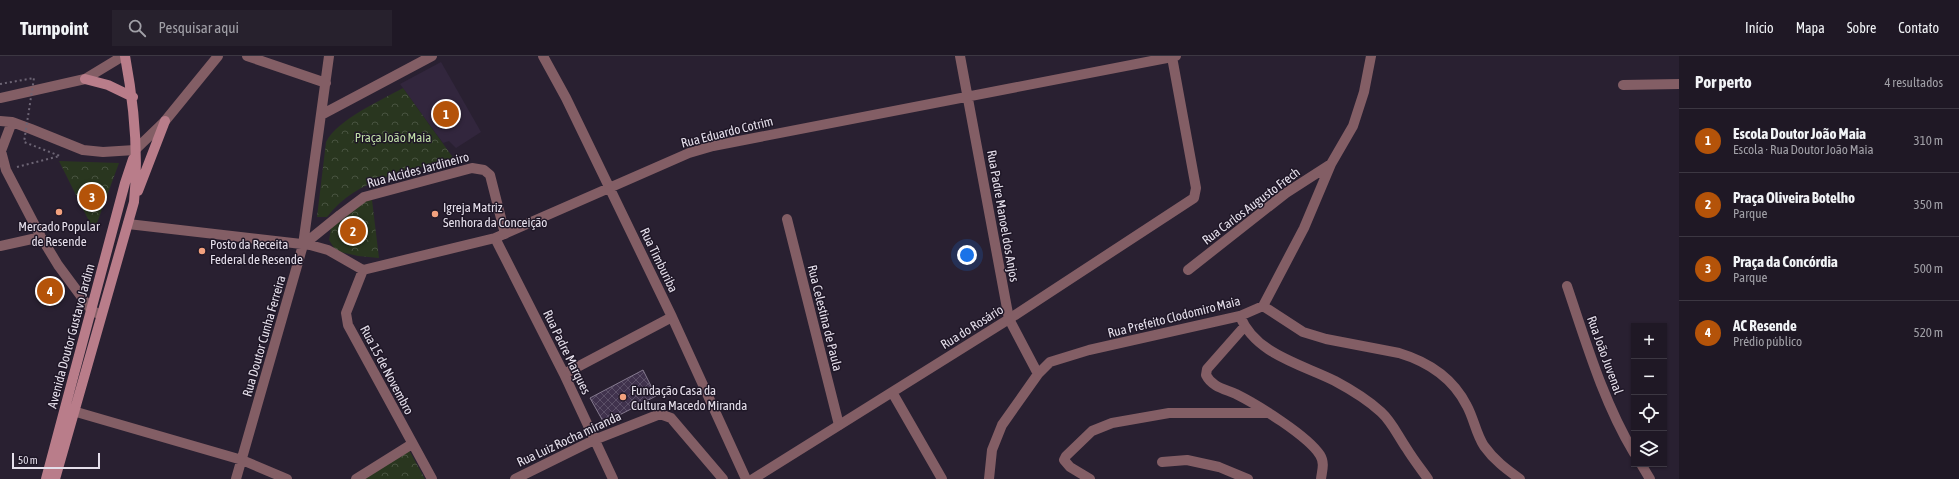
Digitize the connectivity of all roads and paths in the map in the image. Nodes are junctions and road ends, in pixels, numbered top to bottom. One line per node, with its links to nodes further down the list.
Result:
1 (124, 56): 10 (street); 17 (main road, Avenida Doutor Gustavo Jardim)
2 (218, 56): 20 (street)
3 (247, 56): 11 (street)
4 (329, 56): 11 (street, Rua Doutor Cunha Ferreira)
5 (432, 56): 18 (street)
6 (543, 56): 26 (street, Rua Timburiba)
7 (960, 56): 15 (street, Rua Padre Manoel dos Anjos)
8 (1174, 56): 15 (street, Rua Eduardo Cotrim); 42 (street, Rua do Rosário)
9 (1371, 56): 23 (street)
10 (85, 79): 16 (street); 17 (main road)
11 (326, 83): 18 (street, Rua Doutor Cunha Ferreira)
12 (0, 84): 24 (path, bridge)
13 (1679, 84): 14 (street)
14 (1623, 86)
15 (968, 96): 26 (street, Rua Eduardo Cotrim); 42 (street, Rua Padre Manoel dos Anjos)
16 (0, 98)
17 (133, 98): 22 (main road, Avenida Doutor Gustavo Jardim)
18 (321, 115): 32 (street, Rua Doutor Cunha Ferreira)
19 (0, 120): 21 (street)
20 (165, 121): 22 (street); 27 (main road)
21 (12, 122): 22 (street); 24 (street)
22 (135, 152): 27 (main road, Avenida Doutor Gustavo Jardim); 38 (main road, Avenida Doutor Gustavo Jardim)
23 (1331, 164): 35 (street, Rua Carlos Augusto Frech); 37 (street)
24 (6, 170): 31 (street)
25 (484, 170): 30 (street, Rua Padre Marques); 32 (street, Rua Alcides Jardineiro)
26 (609, 187): 30 (street, Rua Eduardo Cotrim); 41 (street, Rua Timburiba)
27 (134, 202): 29 (main road, Avenida Doutor Gustavo Jardim)
28 (787, 218): 49 (street, Rua Celestina de Paula)
29 (128, 224): 32 (street); 39 (main road, Avenida Doutor Gustavo Jardim)
30 (500, 236): 34 (street, Rua Eduardo Cotrim); 44 (street, Rua Padre Marques)
31 (41, 237): 33 (street); 38 (street)
32 (304, 245): 34 (street); 53 (street, Rua Doutor Cunha Ferreira)
33 (0, 246)
34 (363, 270): 51 (street, Rua 15 de Novembro)
35 (1188, 270)
36 (1567, 286): 52 (street, Rua João Juvenal)
37 (1263, 306): 40 (street, Rua Prefeito Clodomiro Maia); 73 (street)
38 (92, 311): 39 (street); 47 (main road, Avenida Doutor Gustavo Jardim)
39 (102, 316): 47 (main road, Avenida Doutor Gustavo Jardim)
40 (1240, 316): 43 (street); 45 (street, Rua Prefeito Clodomiro Maia)
41 (672, 317): 44 (street); 65 (street, Rua Timburiba)
42 (1009, 319): 45 (street, Rua Padre Manoel dos Anjos); 46 (street, Rua do Rosário)
43 (1244, 327): 48 (street); 72 (street)
44 (564, 374): 50 (street, Rua Padre Marques)
45 (1038, 374): 68 (street, Rua Prefeito Clodomiro Maia)
46 (892, 392): 49 (street, Rua do Rosário); 67 (street)
47 (70, 410): 53 (street); 56 (main road, Avenida Doutor Gustavo Jardim); 57 (main road, Avenida Doutor Gustavo Jardim)
48 (1269, 412): 69 (street); 71 (street)
49 (839, 425): 66 (street, Rua do Rosário)
50 (594, 440): 62 (street, Rua Luiz Rocha miranda); 63 (street, Rua Padre Marques); 64 (street, Rua Luiz Rocha miranda)
51 (412, 444): 60 (street); 61 (street, Rua 15 de Novembro)
52 (1631, 448)
53 (242, 460): 58 (street, Rua Doutor Cunha Ferreira); 59 (street)
54 (1162, 462): 70 (street)
55 (1643, 467): 74 (street)
56 (46, 479)
57 (55, 479)
58 (236, 479)
59 (287, 479)
60 (356, 479)
61 (432, 479)
62 (515, 479)
63 (613, 479)
64 (723, 479)
65 (746, 479)
66 (753, 479)
67 (942, 479)
68 (989, 479)
69 (1090, 479)
70 (1248, 479)
71 (1321, 479)
72 (1428, 479)
73 (1520, 479)
74 (1650, 479)

